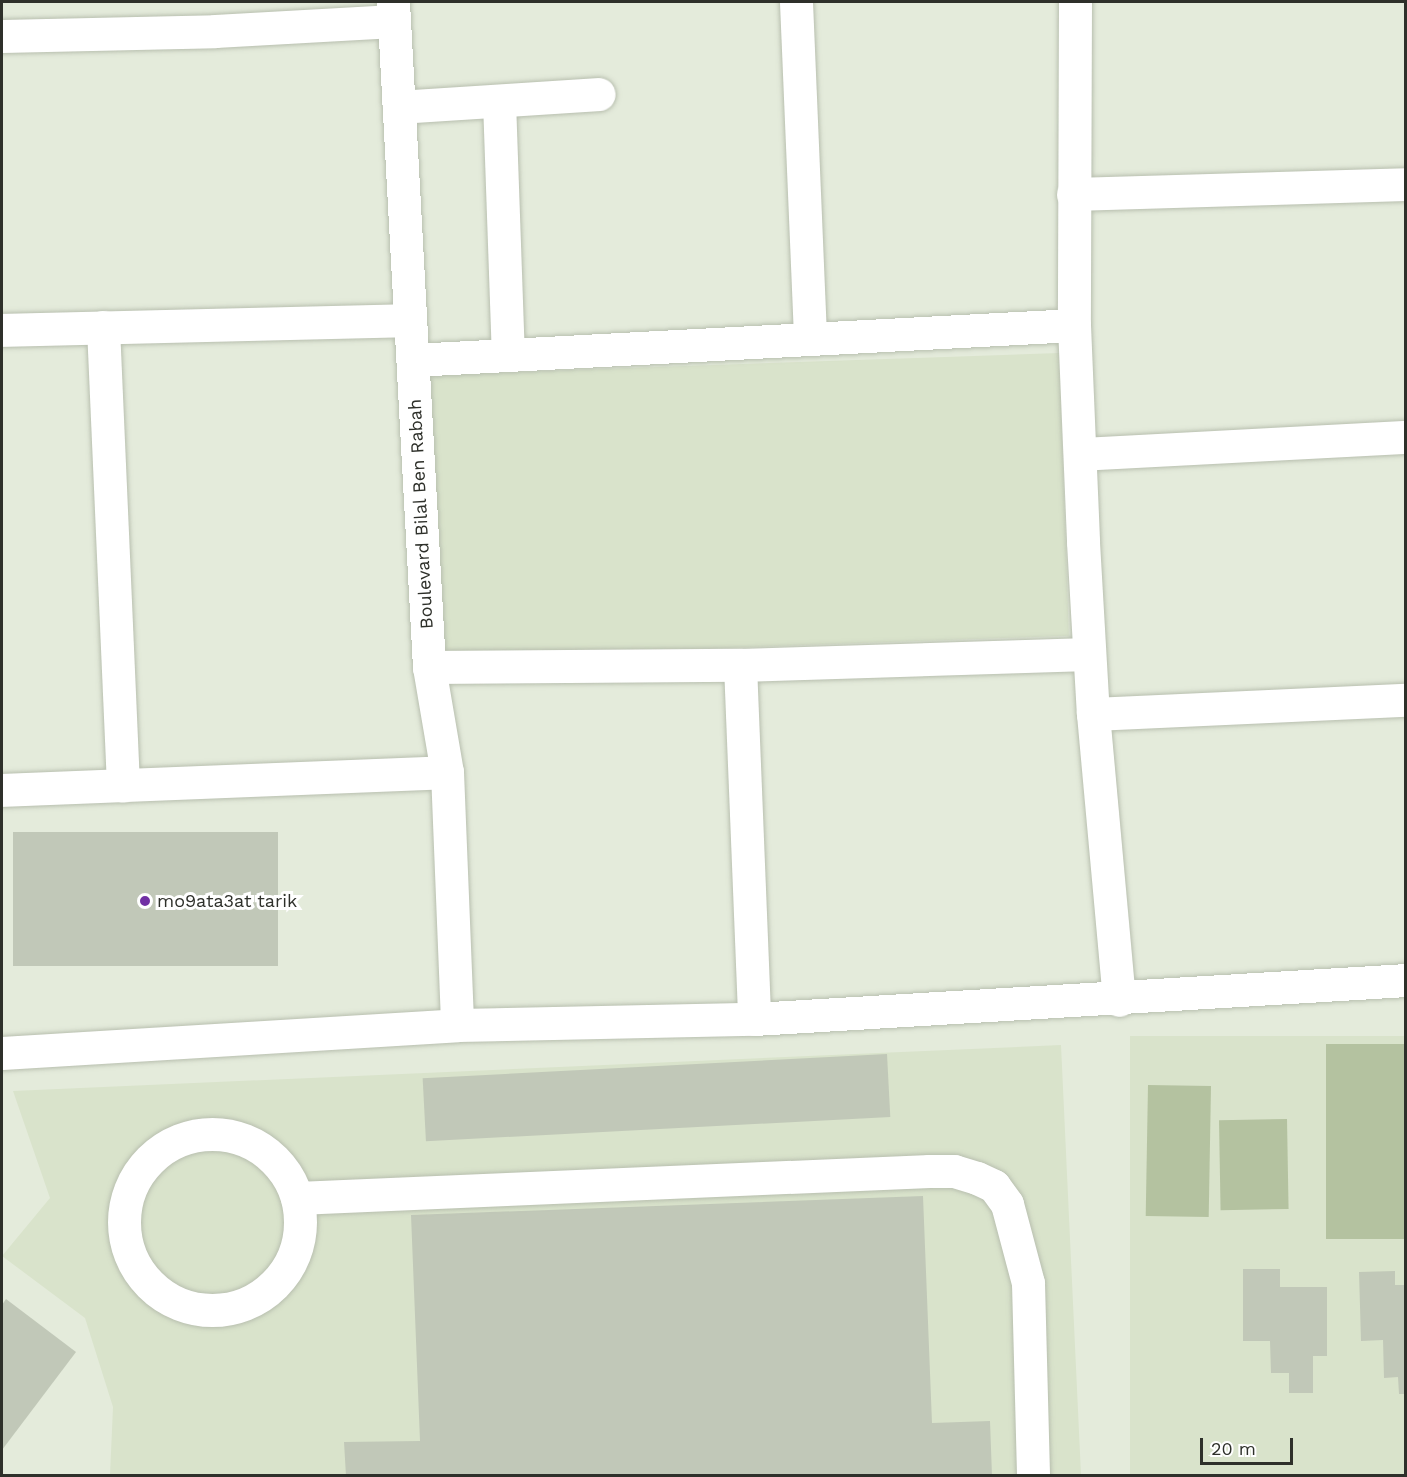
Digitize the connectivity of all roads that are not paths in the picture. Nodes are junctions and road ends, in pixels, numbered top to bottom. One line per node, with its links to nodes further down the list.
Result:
1 (796, 2): 14 (street)
2 (1075, 2): 9 (street)
3 (394, 11): 4 (street); 7 (street, Boulevard Bilal Ben Rabah)
4 (2, 36)
5 (599, 94): 6 (street)
6 (499, 101): 7 (street); 15 (street)
7 (399, 107): 10 (street, Boulevard Bilal Ben Rabah)
8 (1406, 184): 9 (street)
9 (1073, 194): 11 (street)
10 (409, 320): 12 (street); 16 (street, Boulevard Bilal Ben Rabah)
11 (1074, 326): 14 (street); 18 (street)
12 (103, 327): 13 (street); 25 (street)
13 (2, 330)
14 (810, 338): 15 (street)
15 (508, 355): 16 (street)
16 (413, 360): 21 (street, Boulevard Bilal Ben Rabah)
17 (1406, 437): 18 (street)
18 (1080, 454): 19 (street)
19 (1089, 654): 20 (street); 23 (street)
20 (740, 665): 21 (street); 29 (street)
21 (429, 667): 24 (street, Boulevard Bilal Ben Rabah)
22 (1406, 700): 23 (street)
23 (1093, 714): 28 (street)
24 (447, 772): 25 (street); 30 (street, Boulevard Bilal Ben Rabah)
25 (123, 786): 26 (street)
26 (2, 790)
27 (1406, 980): 28 (street)
28 (1119, 999): 29 (street)
29 (754, 1019): 30 (street)
30 (458, 1025): 31 (street)
31 (2, 1053)
32 (297, 1198): 32 (street); 33 (street)
33 (1033, 1476)

